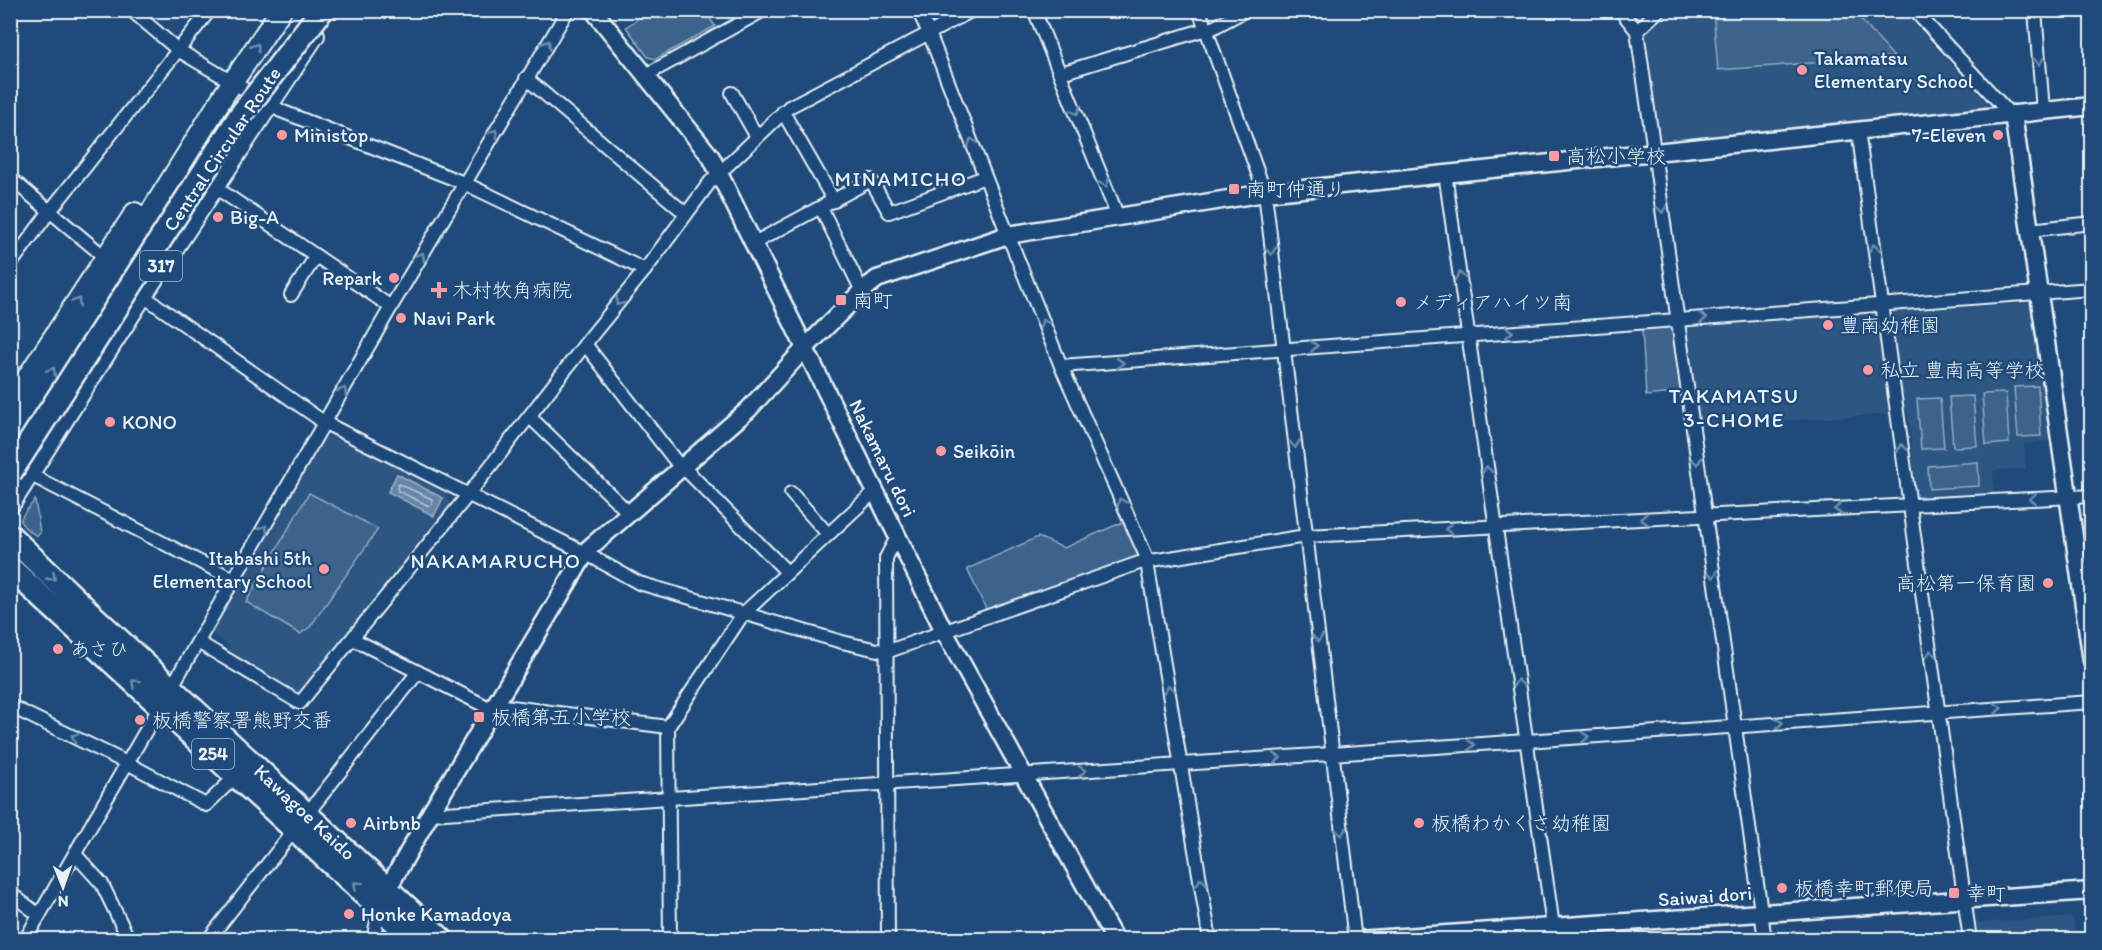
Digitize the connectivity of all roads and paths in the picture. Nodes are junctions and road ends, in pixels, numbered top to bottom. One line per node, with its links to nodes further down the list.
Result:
1 (210, 10): 22 (street)
2 (281, 10): 26 (main road, 317, one-way to 2)
3 (321, 10): 74 (highway, Central Circular Route, bridge)
4 (334, 10): 18 (main road, 317)
5 (568, 10): 25 (street, one-way to 5)
6 (593, 10): 24 (street, Nakamaru dori)
7 (764, 10): 24 (street)
8 (918, 10): 21 (street)
9 (973, 10): 21 (street)
10 (1034, 10): 23 (street)
11 (1199, 10): 19 (street)
12 (1246, 10): 19 (street)
13 (1620, 10): 20 (street)
14 (1659, 10): 20 (street)
15 (1914, 10): 32 (street)
16 (2034, 10): 30 (street, one-way to 30)
17 (138, 13): 22 (street)
18 (316, 21): 28 (main road, 317); 74 (highway, Central Circular Route, bridge)
19 (1206, 30): 23 (street); 42 (street)
20 (1637, 31): 35 (street)
21 (930, 33): 31 (street); 38 (street, one-way to 21)
22 (178, 50): 26 (street); 45 (street)
23 (1061, 73): 47 (street, one-way to 47)
24 (646, 75): 37 (street, Nakamaru dori)
25 (526, 78): 40 (street, one-way to 25); 46 (street)
26 (232, 83): 28 (street); 53 (main road, 317); 72 (main road, 317, one-way to 26)
27 (732, 93): 34 (street)
28 (264, 102): 40 (street); 41 (main road, 317); 75 (main road, 317)
29 (2091, 106): 30 (street)
30 (2043, 111): 32 (street)
31 (783, 112): 34 (street); 43 (street)
32 (2012, 114): 33 (street); 49 (street)
33 (1858, 130): 35 (street); 61 (street, one-way to 33)
34 (757, 138): 37 (street)
35 (1654, 151): 36 (street); 63 (street, one-way to 63)
36 (1445, 173): 42 (street); 64 (street, one-way to 36)
37 (720, 174): 46 (street); 51 (street, Nakamaru dori)
38 (985, 177): 43 (street); 50 (street)
39 (10, 178): 45 (street)
40 (464, 183): 55 (street); 62 (street, one-way to 40)
41 (215, 187): 52 (street); 59 (main road, 317)
42 (1265, 193): 47 (street); 67 (street, one-way to 67)
43 (834, 201): 44 (street)
44 (821, 208): 51 (street); 57 (street)
45 (50, 211): 53 (street); 54 (street)
46 (686, 214): 55 (street)
47 (1118, 217): 50 (street)
48 (2091, 223): 49 (street)
49 (2030, 230): 58 (street)
50 (1008, 235): 57 (street); 68 (street, one-way to 50)
51 (754, 243): 66 (street, Nakamaru dori)
52 (316, 256): 60 (street); 62 (street)
53 (106, 258): 69 (main road, 317, one-way to 53)
54 (10, 265)
55 (645, 270): 65 (street, one-way to 65)
56 (2091, 289): 58 (street)
57 (862, 291): 66 (street)
58 (2040, 293): 61 (street); 80 (street)
59 (142, 295): 71 (street); 74 (main road, 317)
60 (291, 295)
61 (1882, 306): 63 (street, one-way to 61); 82 (street, one-way to 61)
62 (391, 307): 71 (street, one-way to 62)
63 (1678, 320): 64 (street, one-way to 63); 84 (street, one-way to 84)
64 (1469, 335): 67 (street, one-way to 64); 85 (street, one-way to 64)
65 (589, 339): 70 (street); 73 (street)
66 (805, 348): 73 (street); 76 (street, Nakamaru dori)
67 (1284, 348): 68 (street, one-way to 67); 89 (street, one-way to 89)
68 (1061, 366): 91 (street, one-way to 68)
69 (10, 404)
70 (530, 417): 78 (street); 83 (street)
71 (325, 423): 78 (street); 94 (street, one-way to 71)
72 (10, 439)
73 (681, 468): 83 (street); 93 (street)
74 (17, 471): 81 (main road, 317); 94 (street)
75 (10, 487)
76 (876, 490): 86 (street); 88 (street, Nakamaru dori)
77 (791, 493): 86 (street)
78 (468, 495): 90 (street); 97 (street)
79 (2091, 496): 80 (street)
80 (2068, 497): 82 (street, one-way to 82); 100 (street)
81 (10, 503)
82 (1909, 506): 84 (street, one-way to 84); 106 (street, one-way to 82)
83 (629, 513): 90 (street)
84 (1705, 516): 85 (street, one-way to 85); 107 (street, one-way to 107)
85 (1495, 527): 89 (street, one-way to 89); 109 (street, one-way to 85)
86 (828, 534): 93 (street)
87 (10, 536): 102 (highway, Kawagoe Kaido / 254, one-way to 102)
88 (898, 536): 96 (street, Nakamaru dori); 99 (street)
89 (1306, 536): 91 (street); 110 (street, one-way to 110)
90 (585, 553): 95 (street); 105 (street)
91 (1148, 562): 96 (street); 112 (street, one-way to 91)
92 (10, 568): 102 (highway, Kawagoe Kaido / 254, one-way to 92)
93 (787, 572): 95 (street)
94 (235, 580): 98 (street)
95 (743, 614): 99 (street); 108 (street)
96 (944, 631): 99 (street); 114 (street, Nakamaru dori)
97 (352, 639): 98 (street); 101 (street)
98 (198, 642): 102 (street)
99 (886, 652): 115 (street)
100 (2091, 661)
101 (418, 672): 105 (street); 118 (street)
102 (170, 689): 111 (street); 113 (highway, Kawagoe Kaido / 254); 118 (highway, Kawagoe Kaido / 254)
103 (2091, 702): 106 (street, one-way to 103)
104 (10, 706): 111 (street, one-way to 104)
105 (494, 708): 108 (street); 117 (street)
106 (1940, 712): 107 (street, one-way to 106); 123 (street)
107 (1736, 726): 109 (street, one-way to 107); 124 (street)
108 (668, 727): 116 (street)
109 (1527, 741): 110 (street, one-way to 109); 126 (street)
110 (1331, 754): 112 (street, one-way to 110); 137 (street, one-way to 137)
111 (127, 763): 113 (street); 119 (street)
112 (1182, 764): 114 (street, one-way to 112); 136 (street, one-way to 112)
113 (237, 775): 118 (highway, Kawagoe Kaido / 254)
114 (1024, 775): 115 (street); 135 (street, Nakamaru dori)
115 (888, 784): 116 (street); 134 (street)
116 (668, 798): 117 (street); 133 (street)
117 (430, 814): 122 (street)
118 (301, 821): 122 (highway, Kawagoe Kaido / 254); 129 (street)
119 (75, 854): 125 (street); 128 (street)
120 (2091, 891): 123 (street, Saiwai dori)
121 (10, 893): 125 (street)
122 (383, 897): 130 (street); 131 (highway, Kawagoe Kaido / 254); 132 (highway, Kawagoe Kaido / 254)
123 (1965, 899): 124 (street, Saiwai dori); 139 (street)
124 (1761, 913): 126 (street, Saiwai dori); 138 (street)
125 (39, 915): 127 (street)
126 (1554, 933): 137 (street, Saiwai dori)
127 (25, 939)
128 (129, 939)
129 (208, 939)
130 (373, 939)
131 (415, 939)
132 (442, 939)
133 (670, 939)
134 (888, 939)
135 (1115, 939)
136 (1210, 939)
137 (1356, 939)
138 (1765, 939)
139 (1970, 939)

